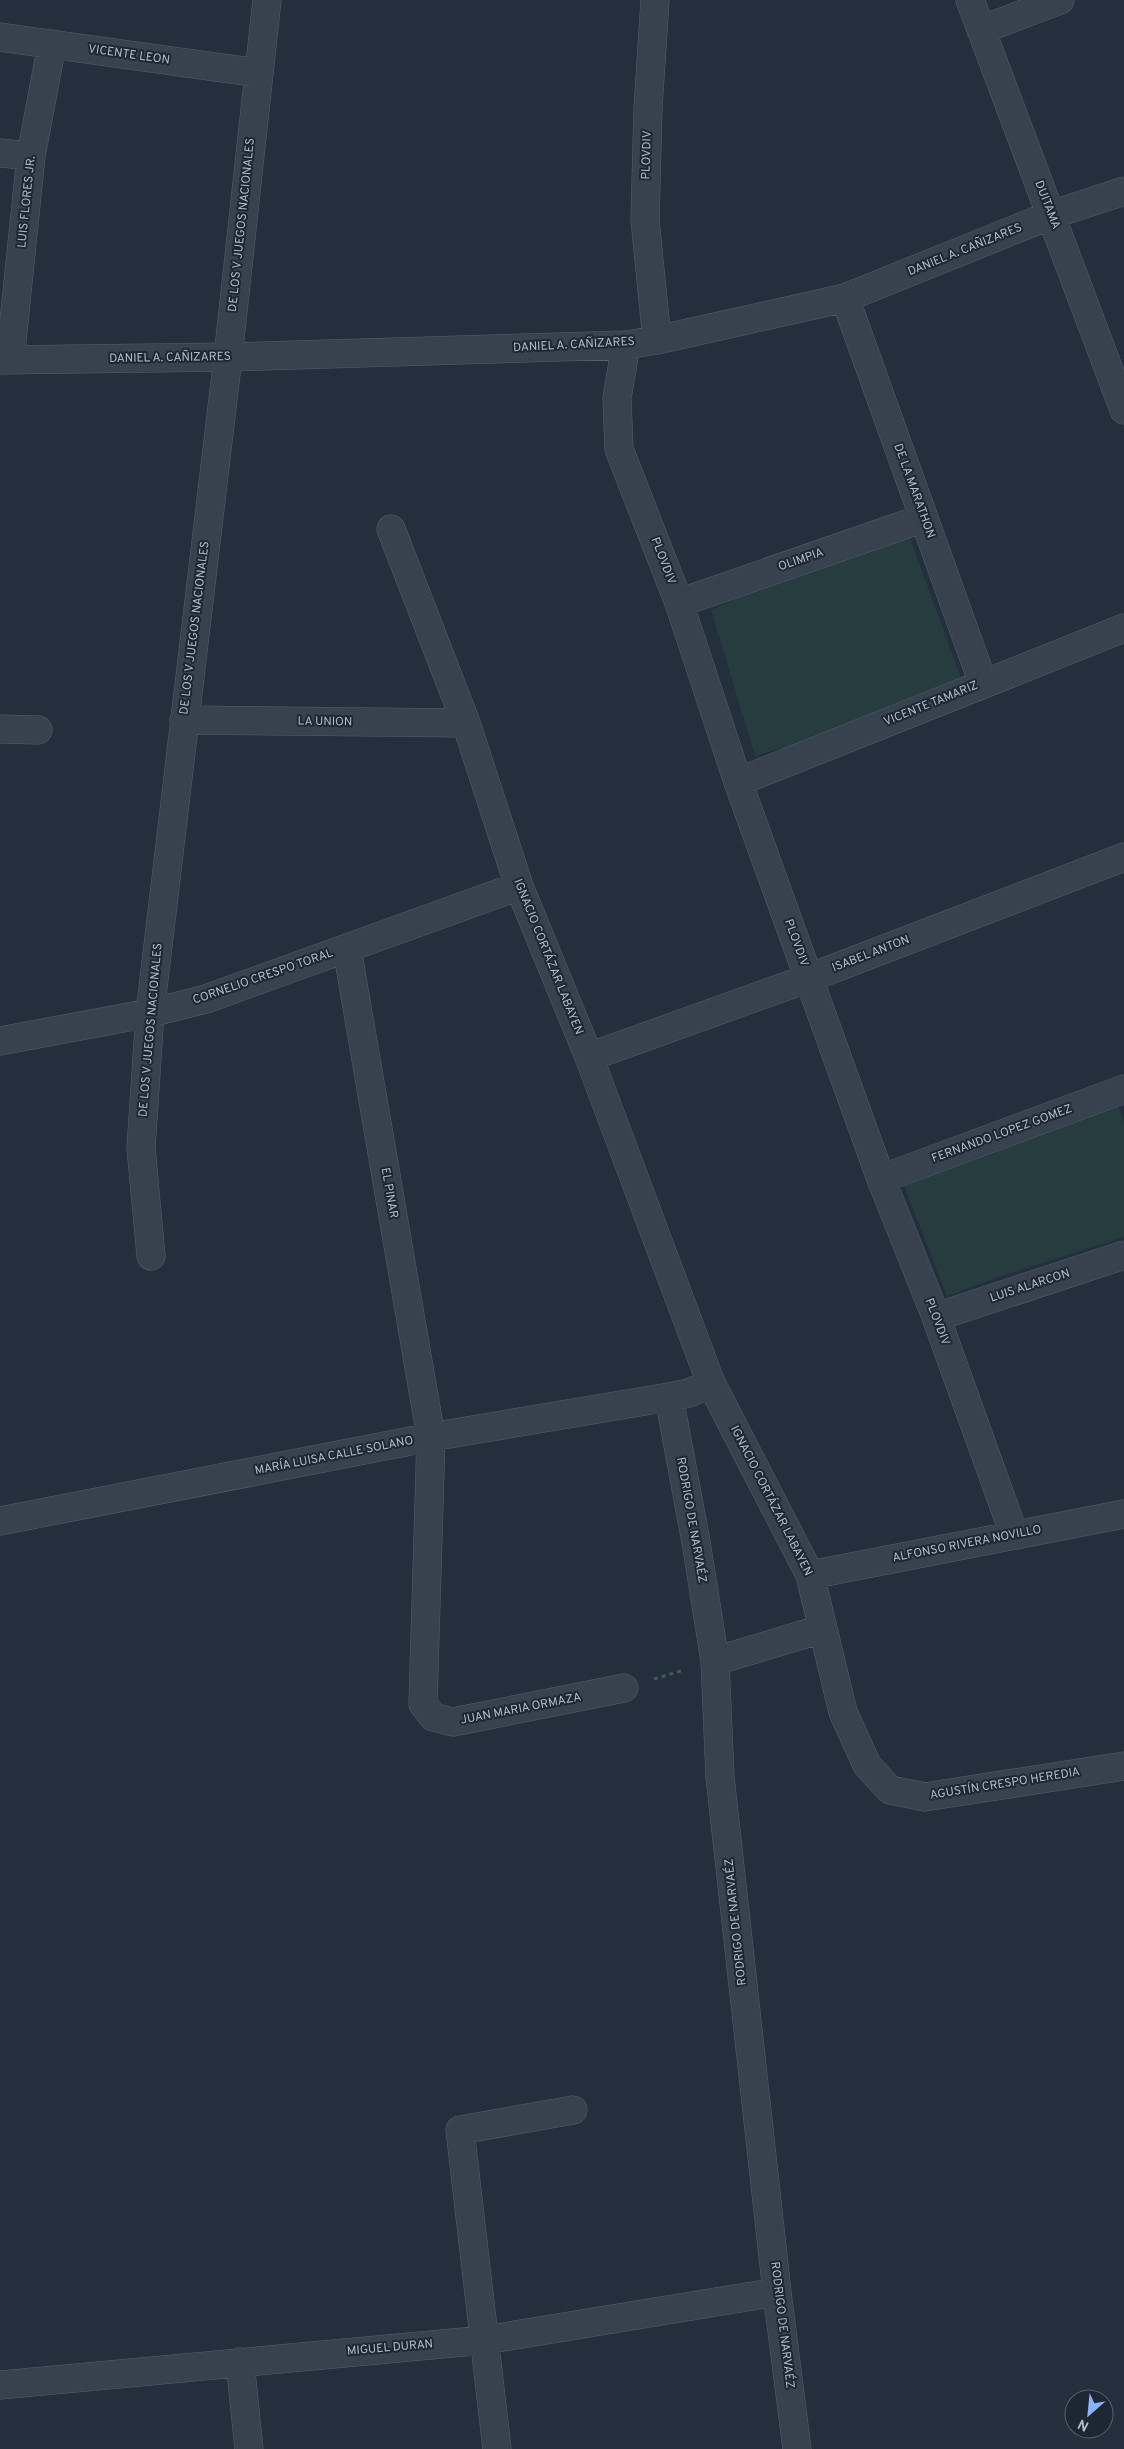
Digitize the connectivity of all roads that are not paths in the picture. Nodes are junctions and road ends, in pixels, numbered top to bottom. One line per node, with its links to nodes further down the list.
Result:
1 (267, 0): 8 (street, DE LOS V JUEGOS NACIONALES)
2 (655, 0): 14 (street, PLOVDIV)
3 (970, 0): 5 (street, DUITAMA)
4 (1060, 0): 5 (street)
5 (981, 30): 12 (street, DUITAMA)
6 (0, 37): 7 (street, VICENTE LEON)
7 (52, 44): 8 (street, VICENTE LEON); 10 (street, LUIS FLORES JR.)
8 (258, 73): 16 (street, DE LOS V JUEGOS NACIONALES)
9 (0, 153): 10 (street)
10 (31, 156): 17 (street, LUIS FLORES JR.)
11 (1124, 191): 12 (street, DANIEL A. CAÑIZARES)
12 (1051, 215): 13 (street, DANIEL A. CAÑIZARES); 18 (street, DUITAMA)
13 (845, 298): 14 (street, DANIEL A. CAÑIZARES); 19 (street, DE LA MARATHON)
14 (656, 340): 15 (street, DANIEL A. CAÑIZARES)
15 (626, 345): 16 (street, DANIEL A. CAÑIZARES); 21 (street, PLOVDIV)
16 (228, 357): 17 (street, DANIEL A. CAÑIZARES); 24 (street, DE LOS V JUEGOS NACIONALES)
17 (5, 360)
18 (1124, 410)
19 (924, 518): 21 (street, OLIMPIA); 23 (street, DE LA MARATHON)
20 (391, 529): 25 (street, IGNACIO CORTÁZAR LABAYEN)
21 (679, 603): 28 (street, PLOVDIV)
22 (1124, 628): 23 (street, VICENTE TAMARIZ)
23 (983, 683): 28 (street, VICENTE TAMARIZ)
24 (184, 720): 25 (street, LA UNION); 33 (street, DE LOS V JUEGOS NACIONALES)
25 (466, 723): 30 (street, IGNACIO CORTÁZAR LABAYEN)
26 (0, 729): 27 (street)
27 (38, 730)
28 (738, 782): 32 (street, PLOVDIV)
29 (1124, 857): 32 (street, ISABEL ANTON)
30 (519, 886): 31 (street, CORNELIO CRESPO TORAL); 35 (street, IGNACIO CORTÁZAR LABAYEN)
31 (346, 949): 33 (street, CORNELIO CRESPO TORAL); 43 (street, EL PINAR)
32 (809, 978): 35 (street, ISABEL ANTON); 37 (street, PLOVDIV)
33 (150, 1013): 34 (street, CORNELIO CRESPO TORAL); 39 (street, DE LOS V JUEGOS NACIONALES)
34 (0, 1041)
35 (589, 1057): 41 (street, IGNACIO CORTÁZAR LABAYEN)
36 (1124, 1090): 37 (street, FERNANDO LOPEZ GOMEZ)
37 (881, 1179): 40 (street, PLOVDIV)
38 (1124, 1255): 40 (street, LUIS ALARCON)
39 (152, 1256)
40 (936, 1317): 46 (street, PLOVDIV)
41 (711, 1383): 42 (street); 47 (street, IGNACIO CORTÁZAR LABAYEN)
42 (669, 1397): 43 (street, MARÍA LUISA CALLE SOLANO); 49 (street, RODRIGO DE NARVAÉZ)
43 (431, 1438): 45 (street, MARÍA LUISA CALLE SOLANO); 50 (street, JUAN MARIA ORMAZA)
44 (1124, 1514): 46 (street, ALFONSO RIVERA NOVILLO)
45 (0, 1522)
46 (1014, 1534): 47 (street, ALFONSO RIVERA NOVILLO)
47 (810, 1575): 48 (street, IGNACIO CORTÁZAR LABAYEN)
48 (822, 1629): 49 (street); 51 (street, IGNACIO CORTÁZAR LABAYEN)
49 (715, 1661): 54 (street, RODRIGO DE NARVAÉZ)
50 (624, 1688)
51 (866, 1765): 52 (street, AGUSTÍN CRESPO HEREDIA)
52 (1124, 1766)
53 (574, 2110): 55 (street)
54 (777, 2292): 55 (street, MIGUEL DURAN); 60 (street, RODRIGO DE NARVAÉZ)
55 (485, 2340): 56 (street, MIGUEL DURAN); 59 (street)
56 (240, 2362): 57 (street, MIGUEL DURAN); 58 (street)
57 (0, 2385)
58 (249, 2449)
59 (497, 2449)
60 (797, 2449)

